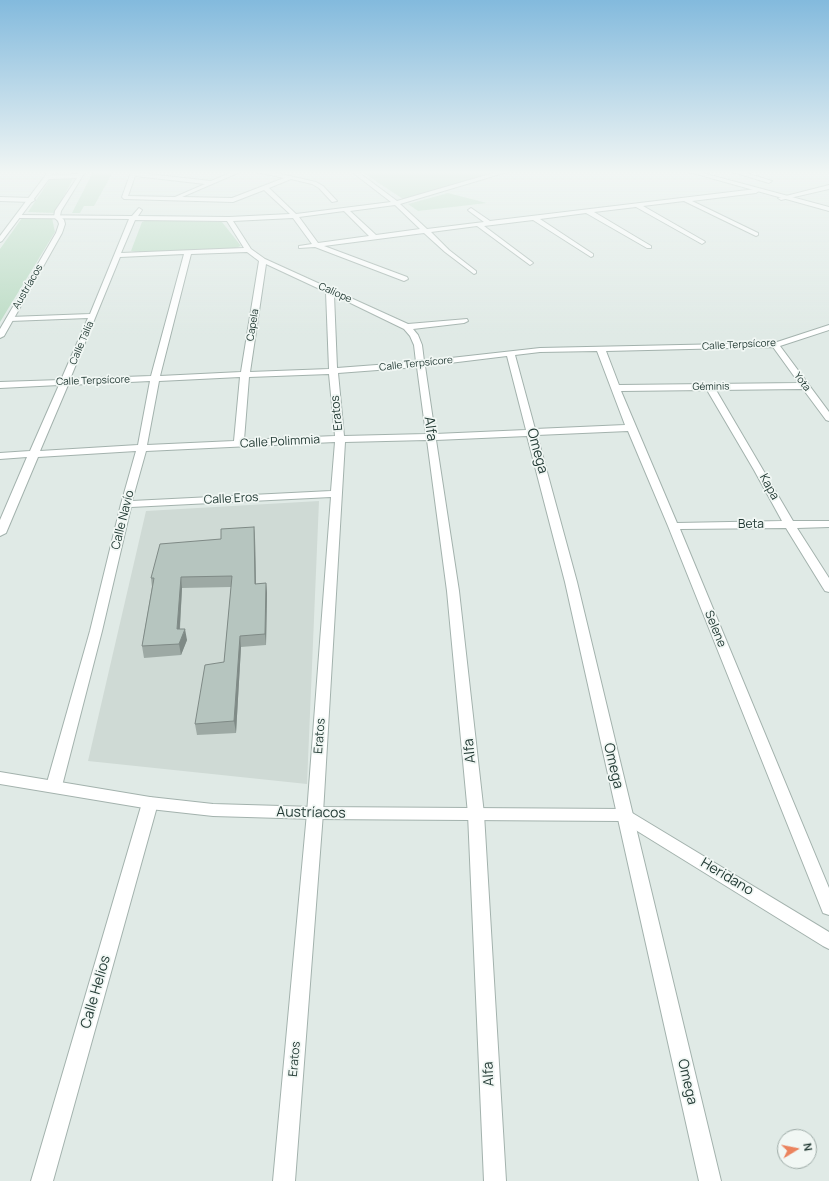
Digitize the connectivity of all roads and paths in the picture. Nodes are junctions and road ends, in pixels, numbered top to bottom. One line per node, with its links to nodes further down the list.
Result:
1 (10, 227): 17 (street)
2 (61, 227): 32 (street, Austríacos)
3 (129, 227): 24 (street, Calle Talía)
4 (234, 227): 22 (street)
5 (303, 227): 19 (street)
6 (364, 227): 16 (street)
7 (422, 227): 14 (street)
8 (455, 227): 14 (street)
9 (482, 227): 27 (street)
10 (548, 227): 25 (street)
11 (614, 227): 21 (street)
12 (675, 227): 18 (street)
13 (742, 227): 15 (street)
14 (426, 231): 16 (street); 28 (street)
15 (756, 234)
16 (374, 237): 19 (street)
17 (1, 238)
18 (702, 242)
19 (316, 245): 20 (street); 29 (street)
20 (301, 247)
21 (649, 247)
22 (248, 250): 23 (street); 26 (street)
23 (188, 252): 24 (street); 43 (street, Calle Navío)
24 (118, 255): 31 (street, Calle Talía)
25 (591, 255)
26 (263, 260): 30 (street, Calíope); 42 (street, Capela)
27 (530, 263)
28 (474, 272)
29 (404, 279)
30 (330, 290): 34 (street, Calíope); 41 (street, Eratos)
31 (93, 316): 32 (street); 44 (street, Calle Talía)
32 (10, 319): 36 (street, Austríacos)
33 (464, 321): 34 (street)
34 (407, 327): 40 (street, Alfa)
35 (829, 327): 37 (street, Calle Terpsícore)
36 (0, 336)
37 (775, 345): 38 (street, Calle Terpsícore); 46 (street, Yota)
38 (601, 350): 39 (street, Calle Terpsícore); 48 (street, Selene)
39 (510, 353): 40 (street, Calle Terpsícore); 51 (street, Omega)
40 (421, 364): 41 (street, Calle Terpsícore); 52 (street, Alfa)
41 (333, 371): 42 (street, Calle Terpsícore); 53 (street, Eratos)
42 (245, 374): 43 (street, Calle Terpsícore); 54 (street, Capela)
43 (155, 378): 44 (street, Calle Terpsícore); 55 (street, Calle Navío)
44 (65, 382): 45 (street, Calle Terpsícore); 56 (street, Calle Talía)
45 (0, 385)
46 (804, 386): 47 (street, Géminis); 49 (street, Yota)
47 (710, 387): 48 (street, Géminis); 61 (street, Kapa)
48 (617, 388): 50 (street, Selene)
49 (829, 418)
50 (631, 428): 51 (street, Calle Polimmia); 62 (street, Selene)
51 (532, 433): 52 (street, Calle Polimmia); 70 (street, Omega)
52 (431, 437): 53 (street, Calle Polimmia); 69 (street, Alfa)
53 (340, 439): 54 (street, Calle Polimmia); 58 (street, Eratos)
54 (239, 444): 55 (street, Calle Polimmia)
55 (142, 448): 56 (street, Calle Polimmia); 59 (street, Calle Navío)
56 (33, 455): 57 (street, Calle Polimmia); 63 (street, Calle Talía)
57 (0, 456)
58 (337, 494): 59 (street, Calle Eros); 68 (street, Eratos)
59 (126, 504): 66 (street, Calle Navío)
60 (829, 524): 61 (street, Beta)
61 (790, 525): 62 (street, Beta); 64 (street, Kapa)
62 (673, 526): 71 (street, Selene)
63 (0, 533)
64 (829, 588)
65 (0, 778): 66 (street, Austríacos)
66 (54, 786): 67 (street, Austríacos)
67 (150, 803): 68 (street, Austríacos); 73 (street, Calle Helios)
68 (315, 813): 69 (street, Austríacos); 74 (street, Eratos)
69 (476, 814): 70 (street, Austríacos); 75 (street, Alfa)
70 (624, 815): 72 (street, Heridano); 76 (street, Omega)
71 (829, 908)
72 (829, 941)
73 (42, 1181)
74 (284, 1181)
75 (495, 1181)
76 (710, 1181)

